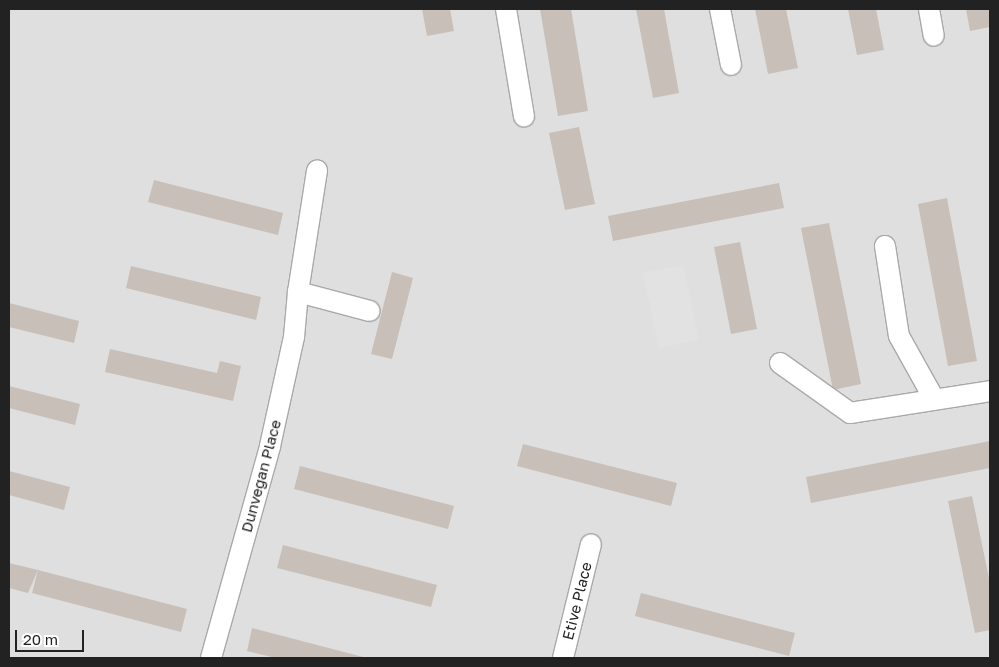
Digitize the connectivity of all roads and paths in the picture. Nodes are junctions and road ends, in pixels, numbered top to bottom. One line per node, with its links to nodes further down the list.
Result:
1 (506, 9): 6 (street)
2 (720, 9): 5 (street)
3 (929, 9): 4 (street)
4 (934, 36)
5 (731, 65)
6 (524, 116)
7 (318, 170): 9 (street, Dunvegan Place)
8 (885, 246): 13 (street)
9 (298, 292): 10 (street); 15 (street, Dunvegan Place)
10 (370, 311)
11 (780, 363): 13 (street)
12 (990, 391): 13 (street)
13 (934, 399)
14 (591, 544): 16 (street, Etive Place)
15 (211, 658)
16 (563, 658)

